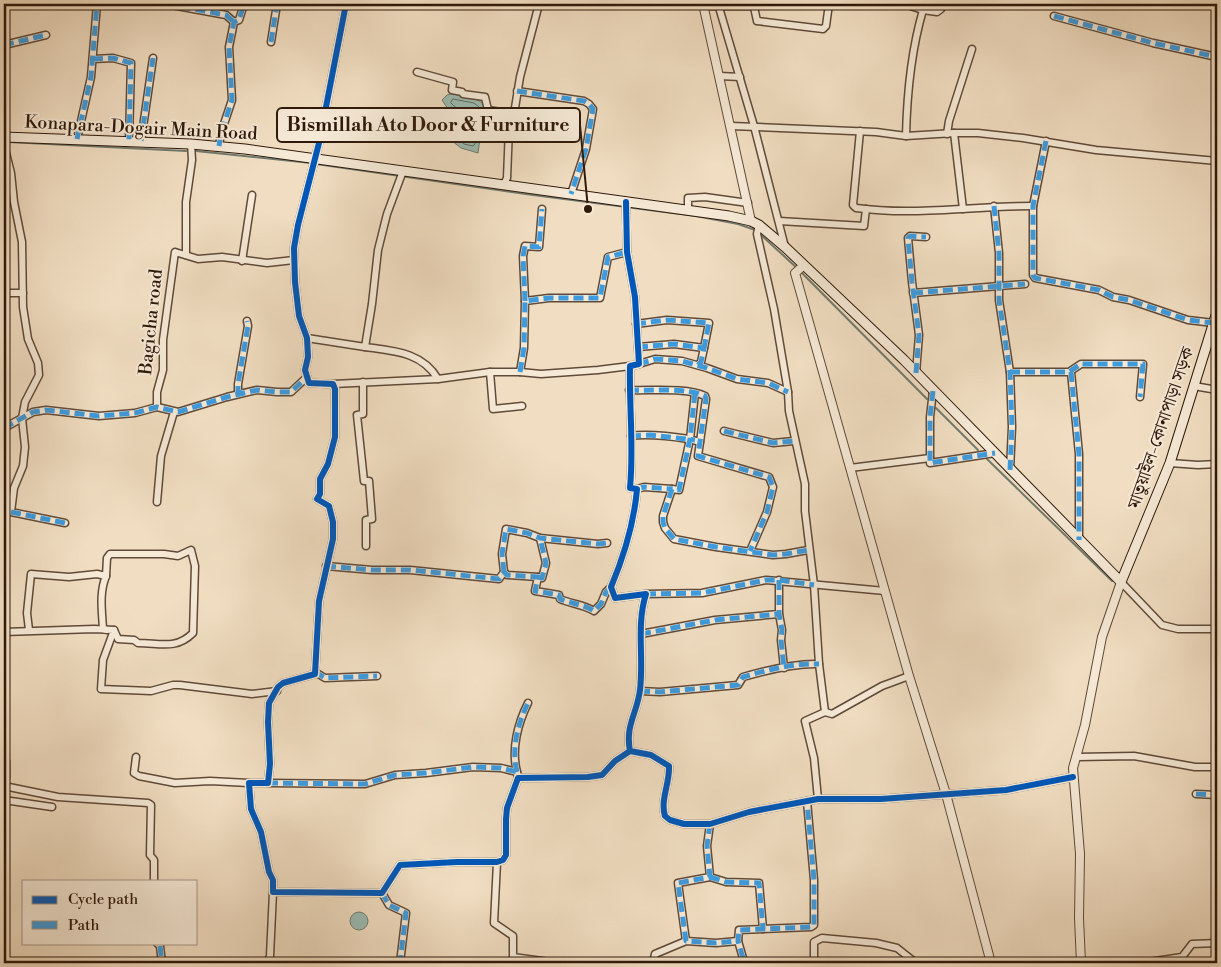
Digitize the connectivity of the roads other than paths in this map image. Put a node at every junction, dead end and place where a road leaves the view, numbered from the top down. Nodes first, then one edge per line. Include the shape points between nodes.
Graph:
1 (97, 4) edge
2 (166, 4) edge
3 (244, 4) edge
4 (277, 4) edge
5 (346, 4) edge
6 (539, 4) edge
7 (829, 4) edge
8 (904, 4) edge
9 (943, 4) edge
10 (704, 5) edge
11 (719, 5) edge
12 (922, 10) junction
13 (1054, 16) dead end
14 (234, 22) junction
15 (46, 35) dead end
16 (271, 42) dead end
17 (4, 45) edge
18 (972, 50) dead end
19 (1217, 57) edge
20 (153, 58) dead end
21 (93, 59) junction
22 (417, 72) dead end
23 (720, 76) junction
24 (740, 76) junction
25 (517, 91) junction
26 (514, 114) junction
27 (731, 126) junction
28 (754, 126) junction
29 (860, 131) junction
30 (951, 133) junction
31 (906, 136) junction
32 (4, 137) edge
33 (77, 139) junction
34 (129, 141) junction
35 (141, 141) junction
36 (1046, 141) junction
37 (190, 144) junction
38 (4, 145) edge
39 (219, 146) junction
40 (315, 158) junction
41 (1217, 161) edge
42 (403, 171) junction
43 (504, 184) junction
44 (571, 194) junction
45 (252, 195) dead end
46 (748, 203) junction
47 (625, 206) junction
48 (994, 206) junction
49 (1034, 206) junction
50 (542, 209) dead end
51 (688, 209) junction
52 (866, 209) junction
53 (963, 209) junction
54 (779, 220) junction
55 (756, 227) junction
56 (926, 237) dead end
57 (785, 247) junction
58 (627, 252) junction
59 (186, 255) junction
60 (242, 260) junction
61 (294, 260) junction
62 (800, 269) junction
63 (1025, 284) dead end
64 (998, 286) junction
65 (4, 293) edge
66 (23, 293) junction
67 (914, 294) junction
68 (525, 301) junction
69 (1216, 316) edge
70 (247, 321) dead end
71 (636, 324) junction
72 (307, 338) junction
73 (365, 347) junction
74 (638, 347) junction
75 (704, 348) junction
76 (639, 364) junction
77 (698, 365) junction
78 (630, 366) junction
79 (490, 372) junction
80 (520, 372) junction
81 (1010, 372) junction
82 (1071, 372) junction
83 (916, 373) junction
84 (306, 377) junction
85 (438, 379) junction
86 (362, 382) junction
87 (333, 384) junction
88 (1194, 386) junction
89 (629, 390) junction
90 (1217, 390) edge
91 (933, 391) junction
92 (788, 392) junction
93 (695, 393) junction
94 (242, 394) junction
95 (1140, 397) dead end
96 (522, 406) dead end
97 (157, 407) junction
98 (174, 412) junction
99 (22, 418) junction
100 (4, 428) edge
101 (724, 431) dead end
102 (631, 436) junction
103 (690, 439) junction
104 (794, 441) junction
105 (700, 442) junction
106 (995, 453) junction
107 (930, 458) junction
108 (1170, 463) junction
109 (1217, 464) edge
110 (850, 468) junction
111 (1010, 470) junction
112 (672, 489) junction
113 (637, 490) junction
114 (157, 502) dead end
115 (64, 524) dead end
116 (540, 538) junction
117 (1079, 540) junction
118 (607, 543) dead end
119 (366, 546) dead end
120 (808, 550) junction
121 (750, 551) junction
122 (326, 566) junction
123 (504, 572) junction
124 (106, 576) junction
125 (538, 577) junction
126 (779, 580) junction
127 (1121, 582) junction
128 (814, 585) junction
129 (611, 588) junction
130 (884, 591) junction
131 (646, 594) junction
132 (779, 614) junction
133 (1217, 629) edge
134 (29, 630) junction
135 (111, 631) junction
136 (4, 632) edge
137 (641, 634) junction
138 (819, 664) junction
139 (784, 668) junction
140 (316, 672) junction
141 (377, 676) dead end
142 (909, 676) junction
143 (278, 691) junction
144 (640, 691) junction
145 (528, 703) dead end
146 (825, 712) junction
147 (630, 751) junction
148 (136, 757) dead end
149 (1076, 757) junction
150 (6, 761) dead end
151 (1217, 767) edge
152 (518, 775) junction
153 (1073, 777) junction
154 (250, 783) junction
155 (268, 783) junction
156 (4, 786) edge
157 (946, 794) junction
158 (1196, 794) dead end
159 (1217, 795) edge
160 (818, 799) junction
161 (4, 800) edge
162 (807, 801) junction
163 (52, 807) dead end
164 (710, 824) junction
165 (497, 862) junction
166 (710, 877) junction
167 (154, 880) edge
168 (273, 892) junction
169 (382, 893) junction
170 (763, 929) junction
171 (686, 941) junction
172 (738, 941) junction
173 (1217, 943) edge
174 (158, 944) edge
175 (743, 958) dead end
176 (162, 963) edge
177 (267, 963) edge
178 (400, 963) edge
179 (557, 963) edge
180 (653, 963) edge
181 (814, 963) edge
182 (916, 963) edge
183 (991, 963) edge
184 (1082, 963) edge
185 (1142, 963) edge

1 - 21 street
2 - 14 street via 226,15
3 - 14 street via 240,20
4 - 16 street
5 - 40 street
6 - 25 street
7 - 11 street via 823,28 759,22 754,7
8 - 12 street
9 - 12 street via 937,12
10 - 11 street
10 - 23 street
11 - 24 street
12 - 31 street via 912,53
13 - 19 street
14 - 39 street via 229,47 232,100
15 - 17 street
18 - 30 street via 952,112
20 - 35 street
21 - 33 street
21 - 34 street via 113,58 131,63
22 - 26 street via 453,82 452,90 485,97 488,110
23 - 24 street
23 - 27 street
24 - 28 street
25 - 26 street
25 - 44 street via 584,101 593,109 586,149
26 - 43 street via 509,128
27 - 28 street
27 - 46 street
28 - 29 street
28 - 54 street
29 - 31 street
29 - 52 street via 853,206
30 - 31 street
30 - 36 street
30 - 53 street
32 - 33 main road, Konapara-Dogair Main Road
33 - 34 main road, Konapara-Dogair Main Road
34 - 35 main road, Konapara-Dogair Main Road
35 - 37 main road, Konapara-Dogair Main Road
36 - 41 street via 1096,150
36 - 49 street
37 - 39 main road, Konapara-Dogair Main Road
37 - 59 street, Bagicha road via 192,160 186,202
38 - 66 street via 22,242
39 - 40 main road, Konapara-Dogair Main Road
40 - 42 main road, Konapara-Dogair Main Road
40 - 61 street via 298,225
42 - 43 main road, Konapara-Dogair Main Road
42 - 73 street via 378,250
43 - 44 main road, Konapara-Dogair Main Road
44 - 47 main road, Konapara-Dogair Main Road
45 - 60 street
46 - 51 street via 688,198
46 - 55 street
47 - 51 main road, Konapara-Dogair Main Road
47 - 58 street
48 - 49 street
48 - 53 street
48 - 64 street via 999,253
49 - 69 street via 1035,278 1099,290 1188,320
50 - 68 street via 538,247 525,246 523,256
51 - 55 main road, Konapara-Dogair Main Road
52 - 53 street via 913,212
52 - 54 street via 864,226
54 - 57 street
55 - 57 main road
55 - 92 street
56 - 67 street via 908,238
57 - 62 main road
58 - 68 street via 608,257 600,298
58 - 71 street
59 - 60 street, Bagicha road via 198,259 222,257
59 - 97 street, Bagicha road via 174,253
60 - 61 street, Bagicha road via 267,263
61 - 72 street via 299,316
62 - 83 main road
62 - 110 street
63 - 64 street
64 - 67 street
64 - 81 street
65 - 66 street
66 - 99 street via 28,339 38,363 39,375 25,402
67 - 83 street via 919,335
68 - 80 street
69 - 88 main road, মাতুয়াইল-কোনাপাড়া সড়ক
70 - 94 street via 238,384 238,392
71 - 74 street
71 - 75 street via 667,320 709,323
72 - 73 street
72 - 84 street
73 - 85 street via 420,359
74 - 75 street via 674,344
74 - 76 street
75 - 77 street
76 - 77 street via 665,358
76 - 78 street
77 - 92 street via 737,379 768,382
78 - 80 street via 549,373
78 - 89 street
79 - 80 street
79 - 85 street
79 - 96 street via 493,409
81 - 82 street
81 - 111 street
82 - 95 street via 1081,364 1143,364
82 - 117 street via 1079,454
83 - 91 main road
84 - 87 street via 309,383
84 - 94 street via 291,392 257,390
85 - 86 street
86 - 87 street
86 - 119 street via 363,414 356,414 364,481 369,482 372,509 372,519 366,520
87 - 122 street via 335,437 320,479 317,499 330,506 332,512 333,539
88 - 90 street
88 - 108 main road, মাতুয়াইল-কোনাপাড়া সড়ক
89 - 93 street
89 - 102 street
91 - 106 main road
91 - 107 street
92 - 104 street
93 - 103 street
93 - 105 street via 706,399
94 - 98 street
97 - 98 street
97 - 99 street via 135,413 99,416 46,410
98 - 114 street via 161,456
99 - 100 street
99 - 115 street via 25,447 11,512
101 - 104 street via 773,443
102 - 103 street via 642,434
102 - 113 street via 630,488
103 - 105 street
103 - 112 street via 679,490
104 - 120 street via 805,484
105 - 121 street via 698,456 769,477 773,487 767,512
106 - 107 street via 930,463
106 - 111 main road
107 - 110 street
108 - 109 street
108 - 127 main road, মাতুয়াইল-কোনাপাড়া সড়ক
110 - 130 street
111 - 117 main road
112 - 113 street via 644,487
112 - 121 street via 663,522 674,539
113 - 129 street via 626,548
116 - 118 street
116 - 123 street via 506,529 502,554
116 - 125 street via 546,563 542,578
117 - 127 main road
120 - 121 street via 780,554
120 - 128 street
122 - 123 street via 499,579
122 - 140 street via 319,601
123 - 125 street via 507,575
124 - 134 street via 31,574 27,613
124 - 135 street via 102,596 103,629
124 - 135 street via 110,554 178,556 191,550 195,566 193,632 187,639 176,644 138,643 118,639
125 - 129 street via 535,591 558,595 560,599 594,611
126 - 128 street
126 - 131 street via 702,593
126 - 132 street
127 - 133 street via 1162,625 1178,629
127 - 149 street via 1102,637
128 - 130 street
128 - 138 street
129 - 131 street via 615,598
130 - 142 street
131 - 137 street via 640,619
132 - 137 street via 715,620
132 - 139 street
134 - 135 street via 94,628
134 - 136 street
135 - 143 street via 103,660 101,689 151,691 180,685 252,694
137 - 144 street
138 - 139 street
138 - 146 street
139 - 144 street via 743,677 738,685
140 - 141 street via 325,678
140 - 143 street via 283,683
142 - 146 street via 882,686 832,714
142 - 157 street
143 - 155 street via 269,703
144 - 147 street via 628,737
145 - 152 street via 517,733
146 - 160 street via 805,721 814,758
147 - 152 street via 602,775
147 - 164 street via 651,755 669,766 664,816 684,824
148 - 154 street via 134,773 139,776 174,783
149 - 151 street via 1134,756 1195,767
149 - 153 street
150 - 156 street
152 - 155 street via 501,768 473,767 395,775 365,784
152 - 165 street via 507,808 506,855
153 - 157 street via 1006,790
153 - 184 street via 1080,854
154 - 155 street
154 - 168 street via 252,809 262,837
156 - 167 street via 58,797 152,805 150,855 154,860
157 - 160 street
157 - 183 street
158 - 159 street
160 - 162 street
161 - 163 street
162 - 164 street via 749,812
162 - 170 street via 814,880 814,925
164 - 166 street via 707,846
165 - 169 street via 400,865
165 - 179 street via 494,923 513,936 513,957
166 - 170 street via 726,882 759,883
166 - 171 street via 678,883
168 - 169 street
168 - 177 street
169 - 178 street via 389,905 406,913
170 - 172 street via 739,930
171 - 172 street
171 - 180 street via 656,954
172 - 175 street
173 - 185 street via 1192,944 1182,957
174 - 176 street
181 - 182 street via 814,942 822,938 897,948

